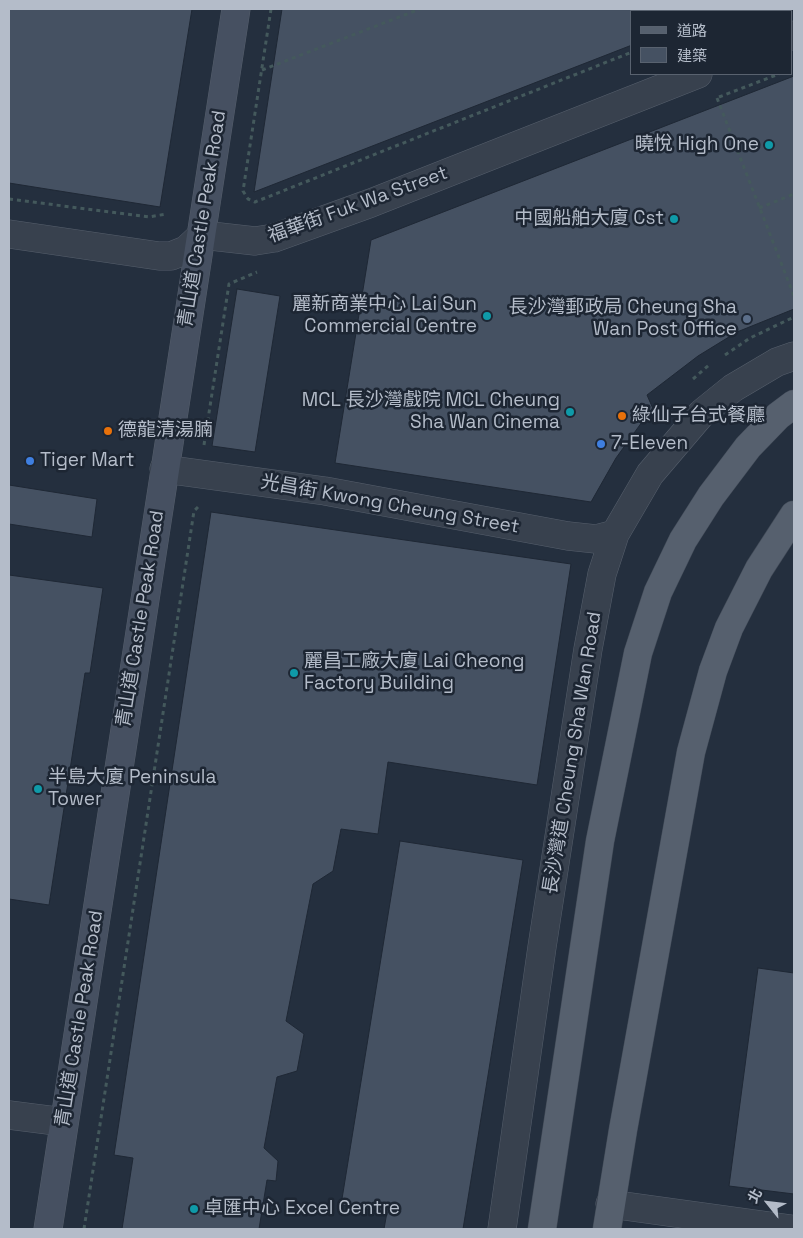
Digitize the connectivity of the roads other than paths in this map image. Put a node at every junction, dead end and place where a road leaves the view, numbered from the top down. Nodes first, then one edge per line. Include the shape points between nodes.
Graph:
1 (236, 9) edge
2 (695, 75) edge
3 (9, 234) edge
4 (202, 235) junction
5 (794, 356) edge
6 (794, 404) edge
7 (164, 469) junction
8 (794, 515) edge
9 (615, 534) junction
10 (9, 1115) edge
11 (64, 1122) junction
12 (608, 1217) edge
13 (48, 1229) edge
14 (502, 1229) edge
15 (542, 1229) edge
16 (791, 1229) edge

1 - 4 main road, 青山道 Castle Peak Road
2 - 4 street, 福華街 Fuk Wa Street via 380,200 274,238 255,241
3 - 4 street via 159,256 171,256 186,250
4 - 7 main road, 青山道 Castle Peak Road
5 - 9 street, 長沙灣道 Cheung Sha Wan Road via 733,388 702,413 650,474
6 - 15 main road via 748,447 683,540 658,592 638,653 600,841
7 - 9 street, 光昌街 Kwong Cheung Street via 325,491 568,536 596,538
7 - 11 main road, 青山道 Castle Peak Road
8 - 12 main road via 759,569 729,628 713,671 691,752
9 - 14 street, 長沙灣道 Cheung Sha Wan Road via 602,574 588,649
10 - 11 street
11 - 13 main road, 青山道 Castle Peak Road
12 - 16 street

